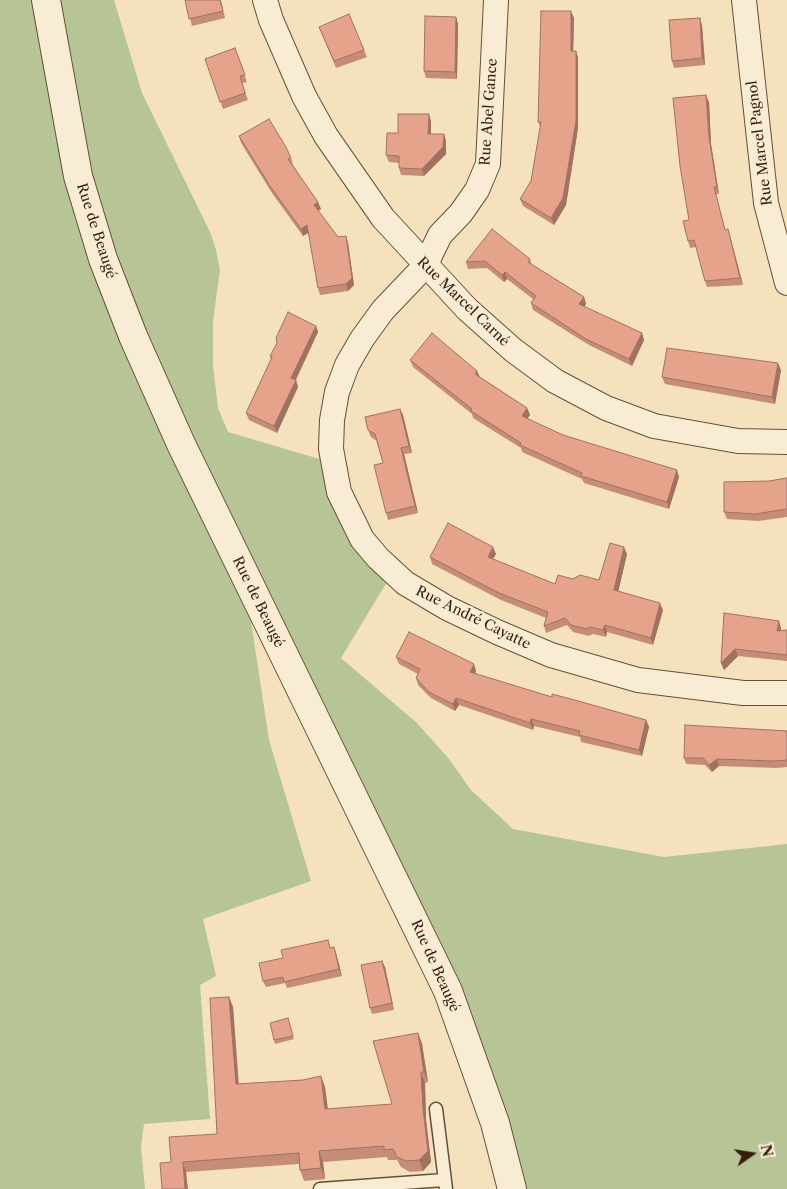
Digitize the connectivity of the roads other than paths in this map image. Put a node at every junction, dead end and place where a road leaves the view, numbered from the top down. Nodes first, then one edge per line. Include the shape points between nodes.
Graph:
1 (46, 0) edge
2 (265, 0) edge
3 (496, 0) edge
4 (744, 0) edge
5 (425, 266) junction
6 (787, 283) edge
7 (787, 442) edge
8 (787, 693) edge
9 (436, 1109) dead end
10 (445, 1185) edge
11 (320, 1189) edge
12 (512, 1189) edge

1 - 12 street, Rue de Beaugé via 78,176 116,293 181,444 448,991 495,1123
2 - 5 street, Rue Marcel Carné via 286,58 326,136 383,218
3 - 5 street, Rue Abel Gance via 488,164 461,213 440,235
4 - 6 street, Rue Marcel Pagnol via 766,203
5 - 7 street, Rue Marcel Carné via 513,350 555,381 606,408 654,426 707,437
5 - 8 street, Rue André Cayatte via 382,310 362,339 337,392 332,420 332,456 339,492 362,538 378,558 405,583 447,608 550,655 638,680 673,686 742,694
9 - 10 lane
10 - 11 lane

